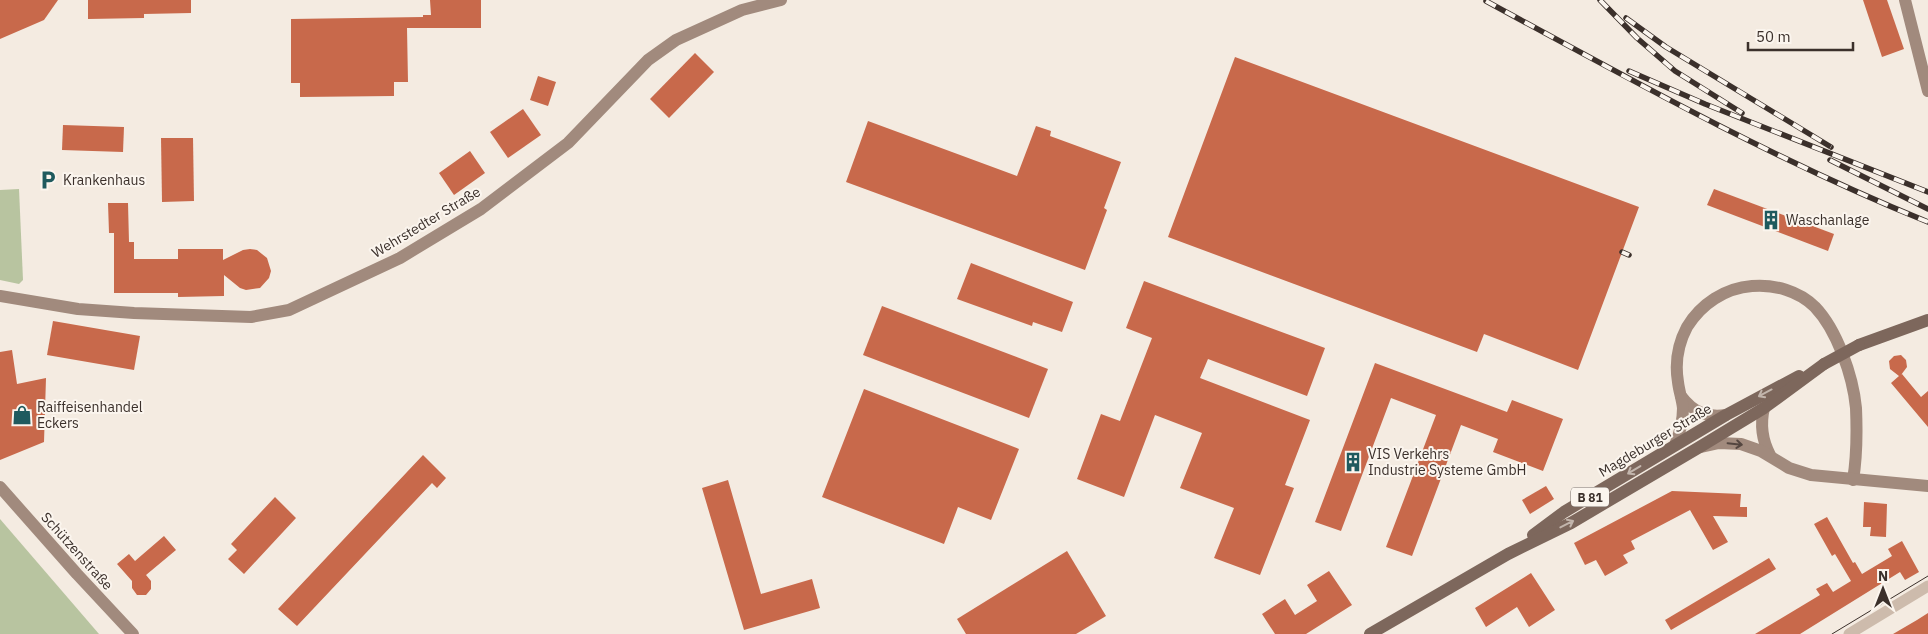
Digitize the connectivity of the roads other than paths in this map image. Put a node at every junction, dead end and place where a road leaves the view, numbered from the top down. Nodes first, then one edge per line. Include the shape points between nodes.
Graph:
1 (781, 0) edge
2 (1905, 0) edge
3 (1928, 91) edge
4 (0, 296) edge
5 (1927, 321) edge
6 (1824, 364) junction
7 (1681, 396) junction
8 (1764, 408) junction
9 (1726, 415) junction
10 (1675, 445) junction
11 (1698, 448) junction
12 (1770, 455) junction
13 (1853, 480) junction
14 (1928, 486) edge
15 (0, 487) edge
16 (1508, 554) junction
17 (1928, 586) edge
18 (133, 634) edge
19 (1370, 634) edge
20 (1849, 634) edge

1 - 4 street, Wehrstedter Straße via 742,10 676,40 648,60 568,143 481,209 400,258 289,310 251,317 134,313 78,309
2 - 3 street
5 - 6 main road, Magdeburger Straße / B 81, bridge via 1860,345
6 - 8 main road, Magdeburger Straße / B 81
6 -> 9 main road, Magdeburger Straße / B 81
7 - 9 street via 1698,412
7 - 10 street via 1683,416
7 - 13 street via 1678,350 1687,328 1701,310 1721,295 1745,287 1771,286 1795,293 1815,307 1822,317 1833,334 1848,371 1856,407
8 - 11 main road, Magdeburger Straße / B 81
8 - 12 street via 1762,430
9 - 10 main road, Magdeburger Straße / B 81
10 -> 16 main road, Magdeburger Straße / B 81 via 1564,512
11 -> 12 street via 1729,443
16 -> 11 main road, Magdeburger Straße / B 81 via 1571,523
12 - 13 street via 1800,472
13 - 14 street
15 - 18 street, Schützenstraße
16 - 19 main road, Magdeburger Straße / B 81
17 - 20 street

